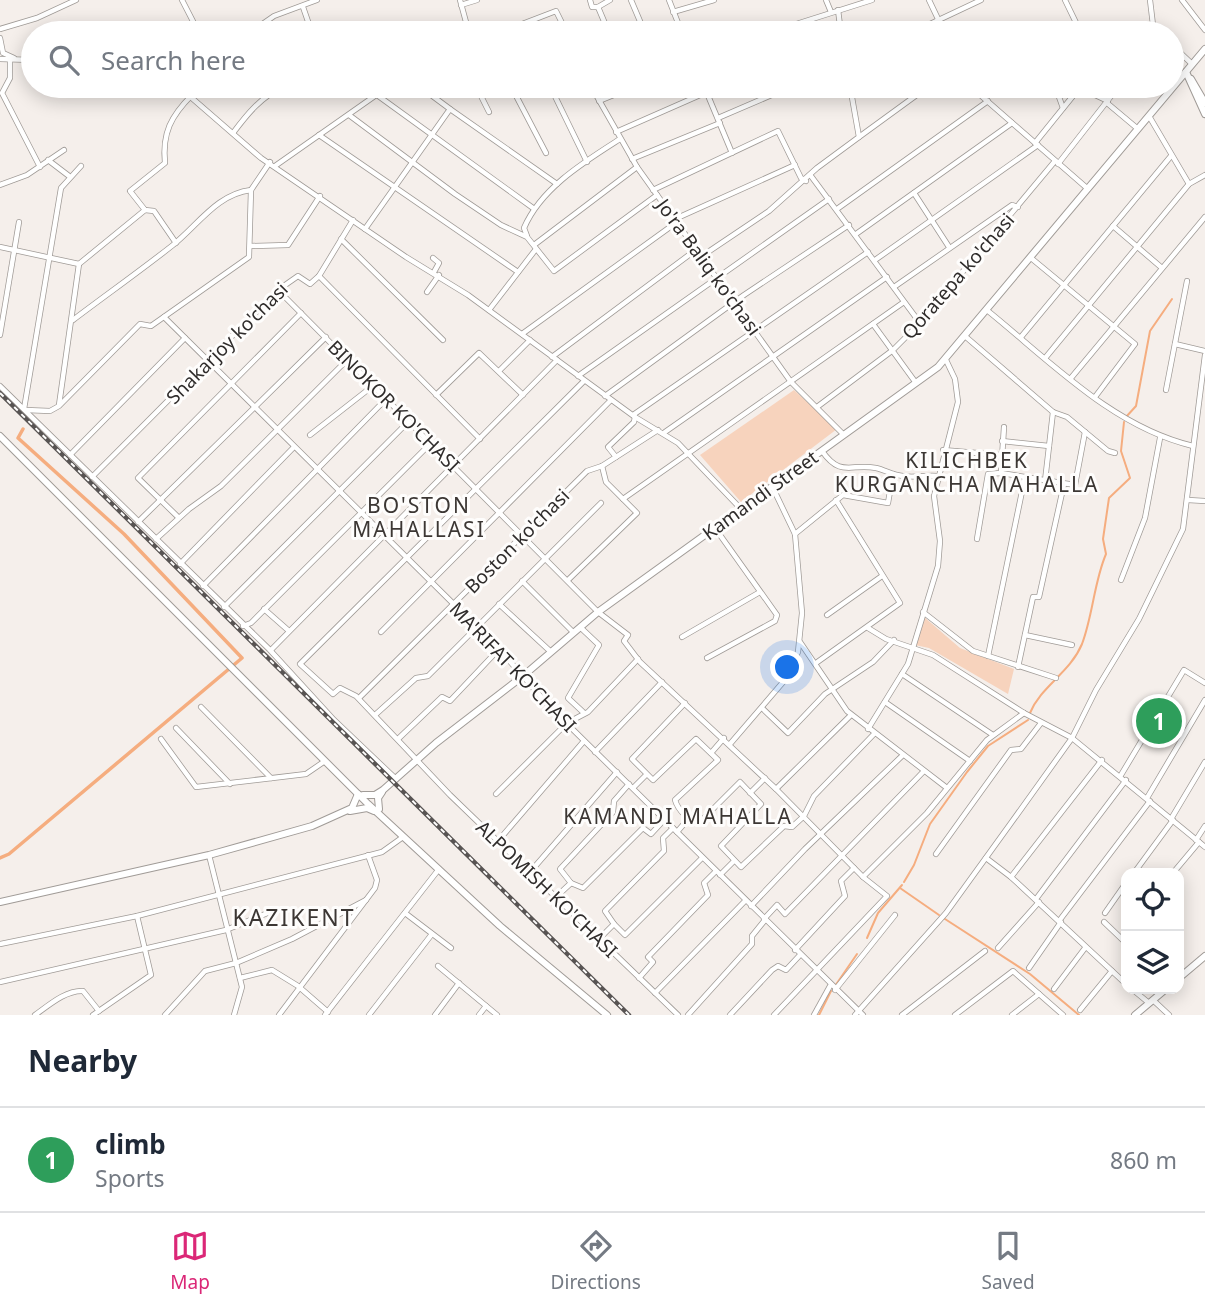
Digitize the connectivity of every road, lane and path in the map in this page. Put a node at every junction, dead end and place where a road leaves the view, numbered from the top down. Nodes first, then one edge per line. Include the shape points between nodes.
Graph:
1 (76, 0) edge
2 (182, 0) edge
3 (317, 0) edge
4 (477, 0) edge
5 (590, 0) edge
6 (610, 0) edge
7 (631, 0) edge
8 (668, 0) edge
9 (714, 0) edge
10 (826, 0) edge
11 (872, 0) edge
12 (929, 0) edge
13 (981, 0) edge
14 (1065, 0) edge
15 (1150, 0) edge
16 (1182, 0) edge
17 (460, 2) edge
18 (303, 7) junction
19 (598, 7) junction
20 (838, 10) junction
21 (673, 12) junction
22 (831, 12) junction
23 (30, 21) edge
24 (193, 21) edge
25 (267, 21) edge
26 (308, 21) edge
27 (466, 21) edge
28 (530, 21) edge
29 (561, 21) edge
30 (604, 21) edge
31 (640, 21) edge
32 (677, 21) edge
33 (804, 21) edge
34 (838, 21) edge
35 (939, 21) edge
36 (941, 21) edge
37 (1075, 21) edge
38 (1153, 21) edge
39 (21, 23) edge
40 (0, 29) edge
41 (1205, 30) edge
42 (0, 38) edge
43 (1205, 49) edge
44 (1184, 56) edge
45 (12, 58) junction
46 (21, 59) edge
47 (0, 60) edge
48 (1192, 64) junction
49 (1186, 72) junction
50 (1184, 74) edge
51 (1193, 87) junction
52 (184, 98) edge
53 (196, 98) edge
54 (264, 98) edge
55 (373, 98) edge
56 (381, 98) edge
57 (435, 98) edge
58 (482, 98) edge
59 (517, 98) edge
60 (556, 98) edge
61 (597, 98) edge
62 (607, 98) edge
63 (693, 98) edge
64 (710, 98) edge
65 (766, 98) edge
66 (852, 98) edge
67 (913, 98) edge
68 (984, 98) edge
69 (1059, 98) edge
70 (1072, 98) edge
71 (1101, 98) edge
72 (1111, 98) edge
73 (1164, 98) edge
74 (988, 101) junction
75 (599, 102) junction
76 (1108, 102) junction
77 (1205, 103) edge
78 (450, 109) junction
79 (1063, 109) junction
80 (489, 112) dead end
81 (1205, 114) edge
82 (349, 115) junction
83 (1149, 116) junction
84 (719, 120) junction
85 (1012, 123) junction
86 (1138, 129) junction
87 (616, 132) junction
88 (233, 133) junction
89 (319, 135) junction
90 (432, 135) junction
91 (859, 137) junction
92 (620, 139) junction
93 (1037, 144) junction
94 (64, 150) dead end
95 (732, 152) junction
96 (546, 153) dead end
97 (1171, 156) junction
98 (632, 159) junction
99 (48, 160) junction
100 (413, 162) junction
101 (587, 162) junction
102 (1057, 162) junction
103 (272, 164) junction
104 (795, 165) junction
105 (81, 166) dead end
106 (40, 167) junction
107 (637, 167) junction
108 (1205, 175) edge
109 (69, 176) junction
110 (811, 176) junction
111 (806, 180) junction
112 (557, 184) junction
113 (1189, 184) junction
114 (0, 186) edge
115 (394, 188) junction
116 (251, 190) junction
117 (653, 190) junction
118 (1088, 190) junction
119 (914, 193) junction
120 (657, 195) junction
121 (320, 196) junction
122 (829, 199) junction
123 (1018, 207) junction
124 (533, 208) junction
125 (836, 209) junction
126 (145, 210) junction
127 (1205, 217) edge
128 (931, 219) junction
129 (353, 220) junction
130 (676, 220) junction
131 (19, 222) dead end
132 (849, 225) junction
133 (1113, 226) junction
134 (365, 229) junction
135 (856, 234) junction
136 (527, 237) junction
137 (341, 239) junction
138 (176, 243) junction
139 (249, 246) junction
140 (0, 247) edge
141 (535, 247) junction
142 (949, 247) junction
143 (1137, 247) junction
144 (15, 250) junction
145 (697, 250) junction
146 (868, 252) junction
147 (702, 256) junction
148 (48, 258) junction
149 (433, 258) dead end
150 (1031, 258) junction
151 (875, 260) junction
152 (79, 264) junction
153 (1162, 268) junction
154 (519, 272) junction
155 (436, 274) junction
156 (320, 276) junction
157 (717, 276) junction
158 (887, 277) junction
159 (1187, 281) dead end
160 (1064, 284) junction
161 (894, 287) junction
162 (278, 290) junction
163 (427, 292) dead end
164 (735, 302) junction
165 (904, 302) junction
166 (1089, 306) junction
167 (489, 310) junction
168 (988, 311) junction
169 (301, 313) junction
170 (164, 317) junction
171 (73, 320) junction
172 (920, 323) junction
173 (873, 324) junction
174 (1114, 327) junction
175 (754, 329) junction
176 (522, 334) junction
177 (0, 335) edge
178 (326, 337) junction
179 (966, 337) junction
180 (1021, 337) junction
181 (185, 338) junction
182 (443, 340) dead end
183 (530, 341) junction
184 (1175, 344) junction
185 (893, 350) junction
186 (1205, 353) edge
187 (773, 356) junction
188 (1046, 357) junction
189 (554, 358) junction
190 (348, 359) junction
191 (946, 360) junction
192 (208, 361) junction
193 (499, 372) junction
194 (578, 376) junction
195 (1071, 378) junction
196 (584, 381) junction
197 (791, 382) junction
198 (916, 383) junction
199 (230, 384) junction
200 (374, 385) junction
201 (0, 386) edge
202 (1166, 390) dead end
203 (436, 395) junction
204 (523, 395) junction
205 (605, 396) junction
206 (1095, 397) junction
207 (387, 398) junction
208 (611, 400) junction
209 (59, 406) junction
210 (253, 406) junction
211 (817, 407) junction
212 (25, 410) junction
213 (1053, 412) junction
214 (634, 416) junction
215 (409, 421) junction
216 (1004, 427) dead end
217 (277, 429) junction
218 (658, 430) junction
219 (665, 432) junction
220 (1086, 432) junction
221 (310, 435) dead end
222 (844, 435) junction
223 (0, 436) edge
224 (1160, 438) junction
225 (480, 439) junction
226 (1002, 441) junction
227 (431, 443) junction
228 (1049, 446) junction
229 (1193, 446) junction
230 (294, 447) junction
231 (943, 450) junction
232 (822, 451) junction
233 (687, 453) junction
234 (1115, 453) dead end
235 (70, 455) junction
236 (1001, 455) junction
237 (616, 457) junction
238 (602, 466) junction
239 (453, 467) junction
240 (316, 469) junction
241 (1001, 472) junction
242 (893, 474) junction
243 (937, 476) junction
244 (92, 477) junction
245 (1025, 477) junction
246 (1045, 481) junction
247 (1064, 484) junction
248 (772, 486) junction
249 (477, 490) junction
250 (339, 491) junction
251 (623, 499) junction
252 (162, 500) junction
253 (836, 500) junction
254 (1188, 500) junction
255 (1205, 501) edge
256 (601, 503) dead end
257 (741, 509) junction
258 (499, 512) junction
259 (361, 513) junction
260 (178, 517) junction
261 (138, 522) junction
262 (715, 528) junction
263 (795, 534) junction
264 (384, 535) junction
265 (522, 535) junction
266 (156, 539) junction
267 (977, 539) dead end
268 (406, 558) junction
269 (545, 558) junction
270 (180, 564) junction
271 (882, 576) junction
272 (568, 580) junction
273 (1121, 580) dead end
274 (522, 581) junction
275 (429, 582) junction
276 (203, 586) junction
277 (760, 592) junction
278 (499, 604) junction
279 (453, 605) junction
280 (224, 607) junction
281 (264, 609) junction
282 (598, 612) junction
283 (923, 612) junction
284 (827, 615) dead end
285 (243, 626) junction
286 (580, 626) junction
287 (476, 627) junction
288 (868, 628) junction
289 (289, 631) junction
290 (381, 632) dead end
291 (573, 632) junction
292 (1025, 635) junction
293 (682, 637) dead end
294 (894, 640) junction
295 (799, 642) junction
296 (1072, 645) dead end
297 (913, 646) junction
298 (499, 649) junction
299 (271, 650) junction
300 (551, 652) junction
301 (988, 656) junction
302 (707, 658) dead end
303 (639, 659) junction
304 (816, 663) junction
305 (1018, 667) junction
306 (902, 674) junction
307 (523, 676) junction
308 (1056, 678) dead end
309 (662, 682) junction
310 (1205, 683) edge
311 (832, 689) junction
312 (359, 699) junction
313 (1205, 700) edge
314 (884, 702) junction
315 (685, 703) junction
316 (201, 706) dead end
317 (763, 709) junction
318 (583, 712) junction
319 (1024, 713) junction
320 (375, 715) junction
321 (851, 715) junction
322 (566, 723) junction
323 (1041, 723) junction
324 (176, 728) dead end
325 (868, 729) junction
326 (874, 734) junction
327 (993, 735) junction
328 (398, 738) junction
329 (724, 738) junction
330 (1072, 738) junction
331 (161, 739) dead end
332 (584, 741) junction
333 (730, 744) junction
334 (595, 752) junction
335 (711, 753) junction
336 (903, 755) junction
337 (324, 759) junction
338 (1102, 760) junction
339 (417, 761) junction
340 (970, 761) junction
341 (1205, 762) edge
342 (924, 771) junction
343 (617, 772) junction
344 (646, 775) junction
345 (1121, 775) junction
346 (271, 778) junction
347 (765, 778) junction
348 (397, 780) junction
349 (1126, 780) junction
350 (230, 784) junction
351 (631, 786) junction
352 (947, 788) junction
353 (776, 789) junction
354 (383, 790) junction
355 (495, 793) dead end
356 (750, 793) junction
357 (361, 794) junction
358 (1148, 799) junction
359 (377, 810) junction
360 (338, 815) junction
361 (804, 816) junction
362 (689, 818) junction
363 (664, 820) junction
364 (1172, 820) junction
365 (1205, 826) edge
366 (675, 830) junction
367 (822, 835) junction
368 (403, 837) junction
369 (498, 841) junction
370 (1198, 841) junction
371 (1205, 847) edge
372 (842, 854) junction
373 (936, 854) dead end
374 (209, 855) junction
375 (368, 855) junction
376 (702, 858) junction
377 (986, 858) junction
378 (734, 861) junction
379 (854, 868) junction
380 (1138, 868) edge
381 (1177, 868) edge
382 (439, 869) junction
383 (531, 871) junction
384 (718, 873) junction
385 (863, 877) junction
386 (1012, 877) junction
387 (571, 883) junction
388 (1121, 890) edge
389 (217, 895) junction
390 (556, 897) junction
391 (366, 900) junction
392 (745, 901) junction
393 (1037, 901) junction
394 (0, 902) edge
395 (751, 906) junction
396 (275, 910) dead end
397 (405, 913) junction
398 (1105, 913) dead end
399 (895, 915) dead end
400 (137, 916) junction
401 (764, 920) junction
402 (1060, 922) junction
403 (1104, 922) dead end
404 (614, 924) junction
405 (504, 927) junction
406 (226, 930) junction
407 (432, 934) junction
408 (1121, 937) edge
409 (599, 939) junction
410 (0, 944) edge
411 (998, 947) dead end
412 (145, 948) junction
413 (450, 948) dead end
414 (1085, 948) junction
415 (794, 950) junction
416 (985, 951) dead end
417 (800, 956) junction
418 (1205, 956) edge
419 (236, 963) junction
420 (439, 966) dead end
421 (1029, 968) dead end
422 (1112, 971) junction
423 (816, 972) junction
424 (1184, 974) edge
425 (240, 978) junction
426 (639, 978) junction
427 (1121, 979) edge
428 (0, 982) edge
429 (460, 984) junction
430 (298, 986) junction
431 (832, 988) junction
432 (1054, 989) dead end
433 (655, 993) junction
434 (1039, 994) junction
435 (1139, 994) edge
436 (1160, 994) edge
437 (1151, 1002) junction
438 (486, 1006) junction
439 (1080, 1010) dead end
440 (99, 1011) junction
441 (327, 1013) edge
442 (858, 1014) edge
443 (35, 1015) edge
444 (93, 1015) edge
445 (164, 1015) edge
446 (234, 1015) edge
447 (279, 1015) edge
448 (369, 1015) edge
449 (435, 1015) edge
450 (479, 1015) edge
451 (497, 1015) edge
452 (607, 1015) edge
453 (678, 1015) edge
454 (688, 1015) edge
455 (730, 1015) edge
456 (774, 1015) edge
457 (814, 1015) edge
458 (902, 1015) edge
459 (955, 1015) edge
460 (1012, 1015) edge
461 (1063, 1015) edge
462 (1135, 1015) edge
463 (1169, 1015) edge

1 - 23 street
2 - 24 street
3 - 18 street
4 - 17 street
5 - 19 street via 592,7
6 - 19 street
7 - 31 street
8 - 21 street
9 - 21 street
10 - 22 street
11 - 20 street
12 - 35 street
13 - 36 street
14 - 37 street
15 - 38 street
16 - 41 street
17 - 27 street
18 - 25 street
18 - 26 street
19 - 30 street
20 - 22 street
20 - 34 street
21 - 32 street
22 - 33 street
28 - 29 street via 556,11
39 - 40 street
42 - 45 street via 3,53
43 - 48 main road, Kamandi Street
44 - 48 street
45 - 46 street
45 - 47 street
45 - 106 street via 10,78 2,93
48 - 49 main road, Kamandi Street
49 - 50 main road, Kamandi Street
49 - 51 main road
51 - 77 main road
51 - 81 main road
52 - 126 street via 163,141 165,163 130,191
53 - 88 street
54 - 88 street
55 - 82 street
56 - 90 street
57 - 78 street
58 - 80 street
59 - 96 street
60 - 101 street
61 - 75 street, Jo'ra Baliq ko'chasi
62 - 75 street
63 - 87 street
64 - 84 street
65 - 84 street
66 - 91 street
67 - 91 street
68 - 74 street
69 - 79 street
70 - 79 street
71 - 76 street
72 - 76 street, Qoratepa ko'chasi
73 - 83 main road, Kamandi Street
74 - 85 street
74 - 125 street
75 - 87 street, Jo'ra Baliq ko'chasi
76 - 86 street
76 - 102 street, Qoratepa ko'chasi
78 - 90 street
78 - 112 street
79 - 93 street
82 - 89 street
82 - 100 street
83 - 86 main road, Kamandi Street
83 - 97 street
84 - 95 street
84 - 98 street
85 - 93 street
85 - 119 street
86 - 118 main road, Kamandi Street
87 - 92 street, Jo'ra Baliq ko'chasi
88 - 103 street
89 - 103 street
89 - 115 street
90 - 100 street
90 - 124 street
91 - 110 street
92 - 98 street, Jo'ra Baliq ko'chasi
92 - 101 street
93 - 102 street
93 - 128 street
94 - 99 street
95 - 104 street via 778,131
95 - 117 street
97 - 113 street
97 - 133 street
98 - 107 street, Jo'ra Baliq ko'chasi
99 - 106 street
99 - 109 street
100 - 115 street
100 - 136 street via 501,225
101 - 112 street
102 - 118 street
102 - 123 street, Qoratepa ko'chasi
103 - 116 street
103 - 121 street
104 - 111 street
104 - 130 street
105 - 109 street
106 - 114 street
107 - 117 street, Jo'ra Baliq ko'chasi
107 - 141 street
108 - 113 street
109 - 148 street via 61,188
110 - 111 street
110 - 122 street
111 - 147 street
112 - 124 street
113 - 143 street
115 - 134 street
115 - 154 street
116 - 138 street via 239,191 204,213
116 - 139 street
117 - 120 street, Jo'ra Baliq ko'chasi
118 - 150 main road, Kamandi Street
119 - 128 street
119 - 135 street
120 - 130 street, Jo'ra Baliq ko'chasi
120 - 141 street via 554,271
121 - 129 street
121 - 139 street via 288,245
122 - 125 street
122 - 157 street
123 - 142 street via 1012,205
123 - 172 street, Qoratepa ko'chasi
124 - 136 street via 524,228
125 - 132 street
126 - 138 street via 153,211
126 - 152 street
127 - 153 street
128 - 142 street
128 - 151 street
129 - 134 street
129 - 137 street
130 - 145 street, Jo'ra Baliq ko'chasi
130 - 176 street
131 - 144 street
132 - 135 street
132 - 164 street
133 - 143 street
133 - 160 street
134 - 155 street
135 - 146 street
136 - 141 street
137 - 156 street
137 - 182 street
138 - 171 street
139 - 170 street via 249,257
140 - 144 street
141 - 154 street
142 - 161 street
143 - 153 street
143 - 166 street
144 - 148 street
144 - 177 street
145 - 147 street, Jo'ra Baliq ko'chasi
145 - 189 street
146 - 151 street
146 - 175 street
147 - 157 street, Jo'ra Baliq ko'chasi
148 - 152 street
148 - 212 street
149 - 155 street via 439,263
150 - 160 street
150 - 168 main road, Kamandi Street
151 - 158 street
152 - 171 street
153 - 174 street
154 - 167 street
155 - 163 street
155 - 167 street
156 - 162 street, Shakarjoy ko'chasi via 310,284 298,276
156 - 203 street
157 - 164 street, Jo'ra Baliq ko'chasi
157 - 194 street
158 - 161 street
158 - 187 street
159 - 184 street
160 - 166 street
160 - 180 street
161 - 165 street
162 - 169 street, BINOKOR KO'CHASI
162 - 192 street, Shakarjoy ko'chasi
164 - 175 street, Jo'ra Baliq ko'chasi
164 - 205 street
165 - 172 street
165 - 173 street
166 - 174 street
166 - 188 street
167 - 176 street
168 - 179 main road, Kamandi Street
168 - 180 street
169 - 178 street, BINOKOR KO'CHASI
169 - 199 street
170 - 181 street, MA'RIFAT KO'CHASI
170 - 209 street via 151,326 141,324
171 - 209 street
172 - 185 street, Qoratepa ko'chasi
173 - 185 street
173 - 197 street
174 - 195 street
174 - 206 street via 1135,344
175 - 187 street, Jo'ra Baliq ko'chasi
175 - 214 street
176 - 183 street
178 - 190 street, BINOKOR KO'CHASI
178 - 210 street
179 - 191 main road, Kamandi Street
179 - 213 street
180 - 188 street
181 - 192 street, MA'RIFAT KO'CHASI
181 - 235 street
183 - 189 street
183 - 193 street
184 - 186 street
184 - 202 street
185 - 198 street
185 - 211 street, Qoratepa ko'chasi
186 - 229 street
187 - 197 street, Jo'ra Baliq ko'chasi
187 - 219 street
188 - 195 street
189 - 194 street
189 - 204 street
190 - 200 street, BINOKOR KO'CHASI
190 - 217 street
191 - 198 main road, Kamandi Street
191 - 231 street via 958,401
192 - 199 street, MA'RIFAT KO'CHASI
192 - 244 street, Shakarjoy ko'chasi
193 - 203 street via 479,353
193 - 204 street
194 - 196 street
195 - 206 street
196 - 205 street
196 - 249 street
197 - 211 street, Jo'ra Baliq ko'chasi
197 - 233 street
198 - 222 main road, Kamandi Street
199 - 210 street, MA'RIFAT KO'CHASI
199 - 252 street via 138,478
200 - 207 street, BINOKOR KO'CHASI
200 - 221 street
201 - 212 street
203 - 225 street
204 - 225 street
205 - 208 street
206 - 224 street via 1121,418
207 - 215 street, BINOKOR KO'CHASI
207 - 240 street
208 - 214 street
208 - 258 street
209 - 212 street via 50,411
210 - 217 street, MA'RIFAT KO'CHASI
210 - 252 street
211 - 222 street, Jo'ra Baliq ko'chasi
212 - 235 street
213 - 220 street
213 - 228 street
214 - 218 street
214 - 237 street via 634,422 608,447
215 - 227 street, BINOKOR KO'CHASI
215 - 250 street
216 - 226 street
217 - 230 street, MA'RIFAT KO'CHASI
217 - 260 street via 221,486
218 - 219 street
218 - 237 street, Boston ko'chasi
219 - 233 street
220 - 234 street
220 - 247 street via 1075,485
222 - 232 main road, Kamandi Street
223 - 337 main road
224 - 229 street
224 - 273 street via 1145,518
225 - 239 street
226 - 228 street
226 - 236 street
227 - 239 street, BINOKOR KO'CHASI
227 - 259 street
228 - 246 street
229 - 254 street
230 - 240 street, MA'RIFAT KO'CHASI
230 - 270 street
231 - 236 street
231 - 243 street
232 - 242 street via 840,467 875,467
232 - 248 main road, Kamandi Street
233 - 251 street
233 - 257 street
235 - 244 street
236 - 241 street
237 - 238 street, Boston ko'chasi
238 - 251 street via 606,482
238 - 265 street, Boston ko'chasi via 587,471
239 - 249 street, BINOKOR KO'CHASI
239 - 264 street
240 - 250 street, MA'RIFAT KO'CHASI
240 - 276 street
241 - 245 street
241 - 267 street via 988,474
242 - 243 street
242 - 253 street via 888,503 843,495
243 - 283 street via 934,496 940,550
244 - 261 street
245 - 246 street
245 - 301 street
246 - 247 street
247 - 292 street via 1039,597 1033,597
248 - 257 main road, Kamandi Street
248 - 263 street
249 - 258 street, BINOKOR KO'CHASI
249 - 268 street
250 - 259 street, MA'RIFAT KO'CHASI
250 - 280 street
251 - 272 street via 637,513
252 - 260 street
252 - 261 street
253 - 263 street
253 - 271 street
254 - 255 street
254 - 330 street via 1183,529 1171,555
256 - 269 street
257 - 262 main road, Kamandi Street
258 - 265 street, BINOKOR KO'CHASI
258 - 275 street
259 - 264 street, MA'RIFAT KO'CHASI
259 - 281 street
260 - 266 street
261 - 266 street
262 - 277 street
262 - 282 main road, Kamandi Street
263 - 295 street via 802,613
264 - 268 street, MA'RIFAT KO'CHASI
264 - 289 street
265 - 269 street, BINOKOR KO'CHASI
265 - 279 street, Boston ko'chasi
266 - 270 street
268 - 275 street, MA'RIFAT KO'CHASI
268 - 312 street via 300,664 333,694 340,688
269 - 272 street, BINOKOR KO'CHASI
269 - 274 street
270 - 276 street
271 - 284 street
271 - 288 street via 900,603
272 - 282 street, BINOKOR KO'CHASI
274 - 278 street
274 - 291 street
275 - 279 street, MA'RIFAT KO'CHASI
275 - 290 street
276 - 280 street
277 - 293 street
277 - 302 street via 778,615 775,621
278 - 287 street
278 - 300 street
279 - 287 street, MA'RIFAT KO'CHASI
279 - 312 street, Boston ko'chasi
280 - 285 street
281 - 285 street
281 - 289 street
282 - 286 main road, Kamandi Street
282 - 303 street, BINOKOR KO'CHASI via 628,635 624,641
283 - 297 street
283 - 301 street via 973,651
285 - 299 street
286 - 291 main road, Kamandi Street
286 - 318 street via 599,645 568,698
287 - 298 street, MA'RIFAT KO'CHASI
287 - 320 street via 428,676 416,678
288 - 294 street
288 - 304 street
289 - 299 street
291 - 300 main road, Kamandi Street
292 - 296 street
292 - 305 street
294 - 297 street
294 - 311 street via 873,663
295 - 304 street
295 - 317 street via 794,663
297 - 306 street
297 - 319 street
298 - 307 street, MA'RIFAT KO'CHASI
298 - 328 street via 450,701 442,697
299 - 348 street
300 - 307 main road, Kamandi Street
301 - 305 street
303 - 309 street
303 - 318 street
304 - 311 street
305 - 308 street
306 - 314 street
306 - 327 street
307 - 322 street, MA'RIFAT KO'CHASI
307 - 339 main road, Kamandi Street
309 - 315 street
309 - 334 street
310 - 345 street via 1184,670
311 - 317 street via 788,733
311 - 321 street
312 - 320 street, ALPOMISH KO'CHASI
313 - 358 street
314 - 325 street
314 - 340 street
315 - 329 street
315 - 344 street via 634,756 632,760
316 - 346 street
317 - 333 street
318 - 322 street
319 - 323 street
319 - 327 street
320 - 328 street, ALPOMISH KO'CHASI
321 - 325 street
321 - 353 street
322 - 332 street, MA'RIFAT KO'CHASI
322 - 355 street
323 - 330 street
323 - 373 street via 1023,747 1011,750
324 - 350 street
325 - 326 street
326 - 336 street
326 - 361 street via 814,796
327 - 340 street
328 - 339 street, ALPOMISH KO'CHASI
329 - 333 street
329 - 335 street
330 - 338 street
330 - 377 street
331 - 350 street via 192,786
332 - 334 street, MA'RIFAT KO'CHASI
332 - 369 street
333 - 347 street
334 - 343 street, MA'RIFAT KO'CHASI
335 - 344 street via 696,739 653,780
335 - 362 street via 718,760 675,800
336 - 342 street
336 - 367 street
337 - 346 street via 306,774
337 - 357 main road
338 - 345 street
338 - 386 street
339 - 348 main road, Kamandi Street
339 - 369 street, ALPOMISH KO'CHASI
340 - 352 street
341 - 364 street
342 - 352 street
342 - 372 street
343 - 351 street, MA'RIFAT KO'CHASI
343 - 383 street
344 - 351 street
345 - 349 street
346 - 350 street
347 - 353 street
347 - 356 street
348 - 354 main road, Kamandi Street
349 - 358 street
349 - 393 street
351 - 363 street, MA'RIFAT KO'CHASI
351 - 387 street via 560,869
352 - 385 street
353 - 361 street
354 - 357 main road, Kamandi Street
354 - 359 main road
356 - 362 street via 740,782 699,823
356 - 378 street via 761,803 721,846
357 - 359 main road
357 - 360 main road via 356,804
358 - 364 street
358 - 402 street
359 - 360 main road via 357,809
359 - 368 main road
359 - 405 main road
360 - 374 main road
361 - 367 street
361 - 378 street via 792,827 785,826 745,867
362 - 366 street
363 - 366 street, MA'RIFAT KO'CHASI
363 - 387 street via 651,834 643,828 583,888
364 - 370 street
364 - 380 street
365 - 370 street
366 - 376 street, MA'RIFAT KO'CHASI
366 - 404 street via 663,838 664,851 605,911
367 - 372 street
367 - 395 street
368 - 375 street via 382,852
368 - 382 main road
369 - 383 street, ALPOMISH KO'CHASI
370 - 371 street
370 - 381 street
372 - 379 street
372 - 401 street via 785,914 777,905
374 - 389 street
374 - 394 main road
375 - 389 street
375 - 391 street via 377,880
376 - 384 street, MA'RIFAT KO'CHASI
376 - 404 street via 625,935
377 - 386 street
377 - 442 street via 946,913
378 - 384 street
379 - 385 street
379 - 415 street via 841,881 845,896
382 - 397 street
382 - 405 main road
383 - 390 street, ALPOMISH KO'CHASI
384 - 392 street, MA'RIFAT KO'CHASI
384 - 426 street via 704,883 708,895 648,957 653,962
385 - 423 street via 887,896
386 - 393 street
387 - 390 street
388 - 398 street
389 - 400 street
389 - 406 street
390 - 409 street, ALPOMISH KO'CHASI
391 - 419 street
391 - 430 street
392 - 395 street, MA'RIFAT KO'CHASI
392 - 433 street
393 - 402 street
393 - 411 street
395 - 401 street, MA'RIFAT KO'CHASI
396 - 406 street
397 - 407 street
397 - 441 street
399 - 431 street
400 - 410 street
400 - 412 street
401 - 415 street, MA'RIFAT KO'CHASI
401 - 454 street via 752,936 752,944
402 - 414 street
402 - 421 street
403 - 408 street
404 - 409 street
405 - 452 main road
406 - 412 street
406 - 419 street
407 - 413 street
407 - 448 street
409 - 426 street, ALPOMISH KO'CHASI
412 - 428 street
412 - 440 street via 151,975
414 - 422 street
414 - 432 street
415 - 417 street, MA'RIFAT KO'CHASI
416 - 458 street
417 - 423 street, MA'RIFAT KO'CHASI
417 - 455 street via 786,970 778,966 772,970
418 - 424 main road
419 - 425 street
419 - 445 street via 205,971
420 - 429 street
422 - 427 street
422 - 439 street
423 - 431 street, MA'RIFAT KO'CHASI
423 - 456 street
425 - 430 street via 272,970
425 - 446 street via 242,988
426 - 433 street, ALPOMISH KO'CHASI
429 - 438 street
429 - 449 street
430 - 441 street
430 - 447 street
431 - 442 street, MA'RIFAT KO'CHASI
431 - 457 street
433 - 453 street, ALPOMISH KO'CHASI
434 - 459 street via 1013,971
434 - 460 street
434 - 461 street
435 - 437 street
436 - 437 main road
437 - 462 main road
437 - 463 street
438 - 450 street
438 - 451 street
440 - 443 street via 79,990
440 - 444 street

